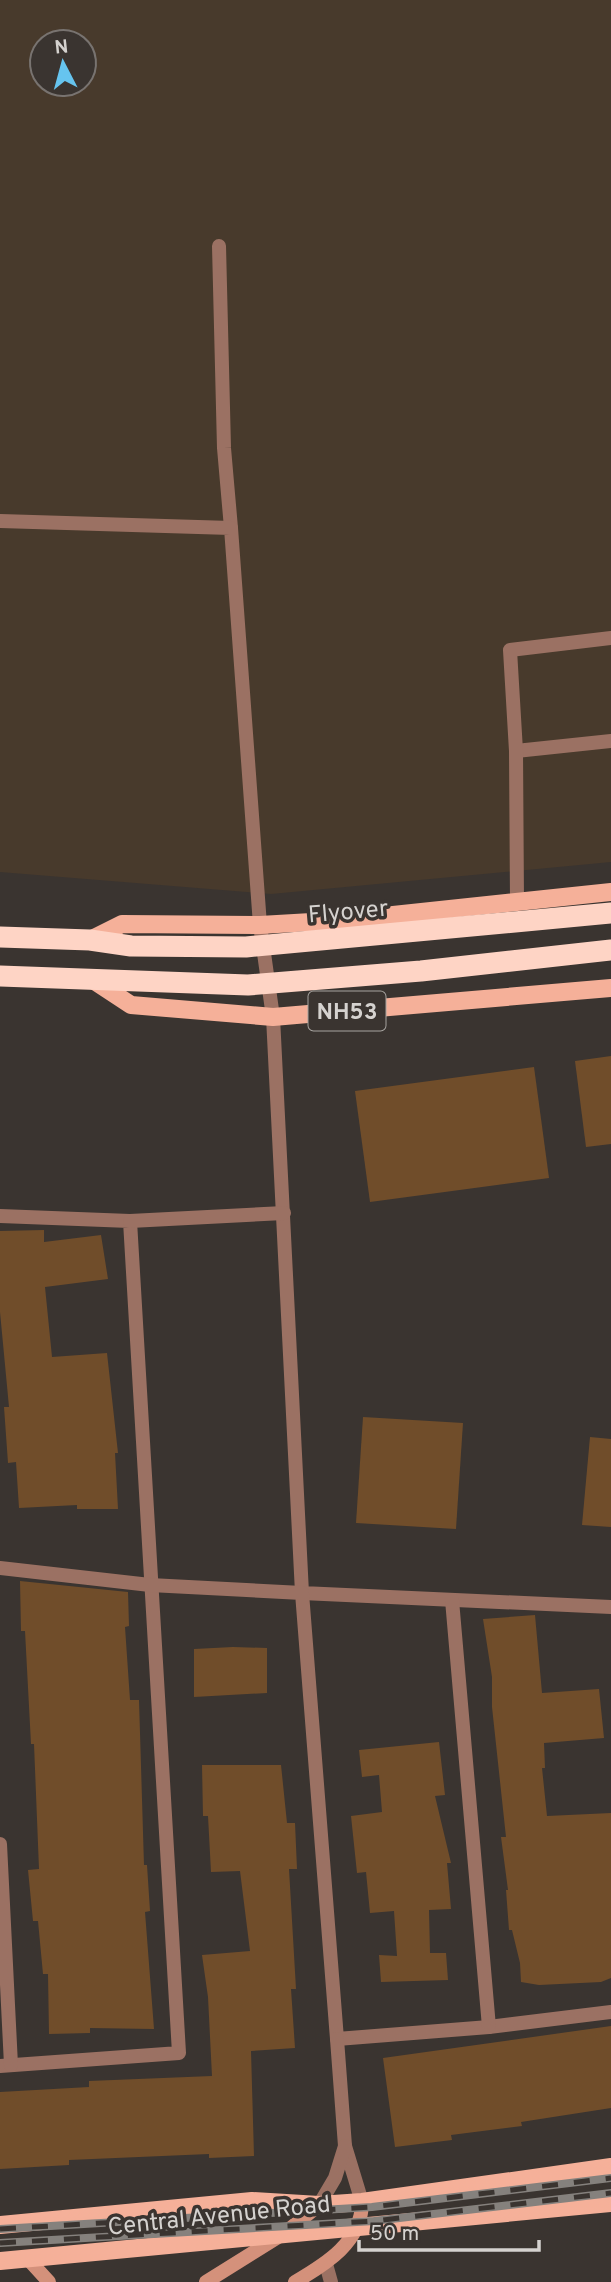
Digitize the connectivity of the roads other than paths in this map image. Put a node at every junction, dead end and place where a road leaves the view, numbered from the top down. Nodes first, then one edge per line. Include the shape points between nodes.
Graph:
1 (219, 246) dead end
2 (0, 521) edge
3 (231, 528) junction
4 (611, 638) edge
5 (611, 741) edge
6 (516, 751) junction
7 (611, 892) edge
8 (517, 901) junction
9 (611, 913) edge
10 (260, 925) junction
11 (0, 937) edge
12 (90, 940) junction
13 (611, 950) edge
14 (0, 976) edge
15 (90, 978) junction
16 (611, 988) edge
17 (273, 1017) junction
18 (284, 1213) junction
19 (0, 1216) edge
20 (130, 1221) junction
21 (0, 1568) edge
22 (150, 1585) junction
23 (302, 1593) junction
24 (452, 1600) junction
25 (611, 1607) edge
26 (0, 1844) edge
27 (611, 2012) edge
28 (489, 2027) junction
29 (337, 2039) junction
30 (5, 2065) edge
31 (345, 2146) junction
32 (611, 2167) edge
33 (362, 2202) junction
34 (611, 2203) edge
35 (318, 2205) junction
36 (0, 2225) edge
37 (359, 2225) junction
38 (286, 2232) junction
39 (28, 2259) junction
40 (0, 2261) edge
41 (326, 2264) junction
42 (49, 2282) edge
43 (206, 2282) edge
44 (295, 2282) edge
45 (331, 2282) edge

1 - 3 street via 224,448
2 - 3 street
3 - 10 street
4 - 6 street via 510,650
5 - 6 street
6 - 8 street
7 - 8 main road
8 - 10 main road
9 - 12 highway, Flyover via 246,947 131,946
10 - 12 main road via 122,924
10 - 17 street
11 - 12 highway, Flyover
13 - 15 highway via 248,985
14 - 15 highway
15 - 17 main road, NH53 via 131,1005
16 - 17 main road, NH53
17 - 18 street
18 - 20 street
18 - 23 street
19 - 20 street
20 - 22 street
21 - 22 street
22 - 23 street
22 - 30 street via 179,2053
23 - 24 street
23 - 29 street
24 - 25 street
24 - 28 street
26 - 30 street
27 - 28 street
28 - 29 street
29 - 31 street
31 - 33 street
31 - 35 street via 335,2178
32 - 33 main road
33 - 35 main road
33 - 37 main road
34 - 37 main road, Central Avenue Road
35 - 36 main road via 253,2201
35 - 38 main road
37 - 38 main road, Central Avenue Road
37 - 41 main road
38 - 39 main road, Central Avenue Road
38 - 43 main road
39 - 40 main road, Central Avenue Road
39 - 42 main road
41 - 44 main road
41 - 45 street

